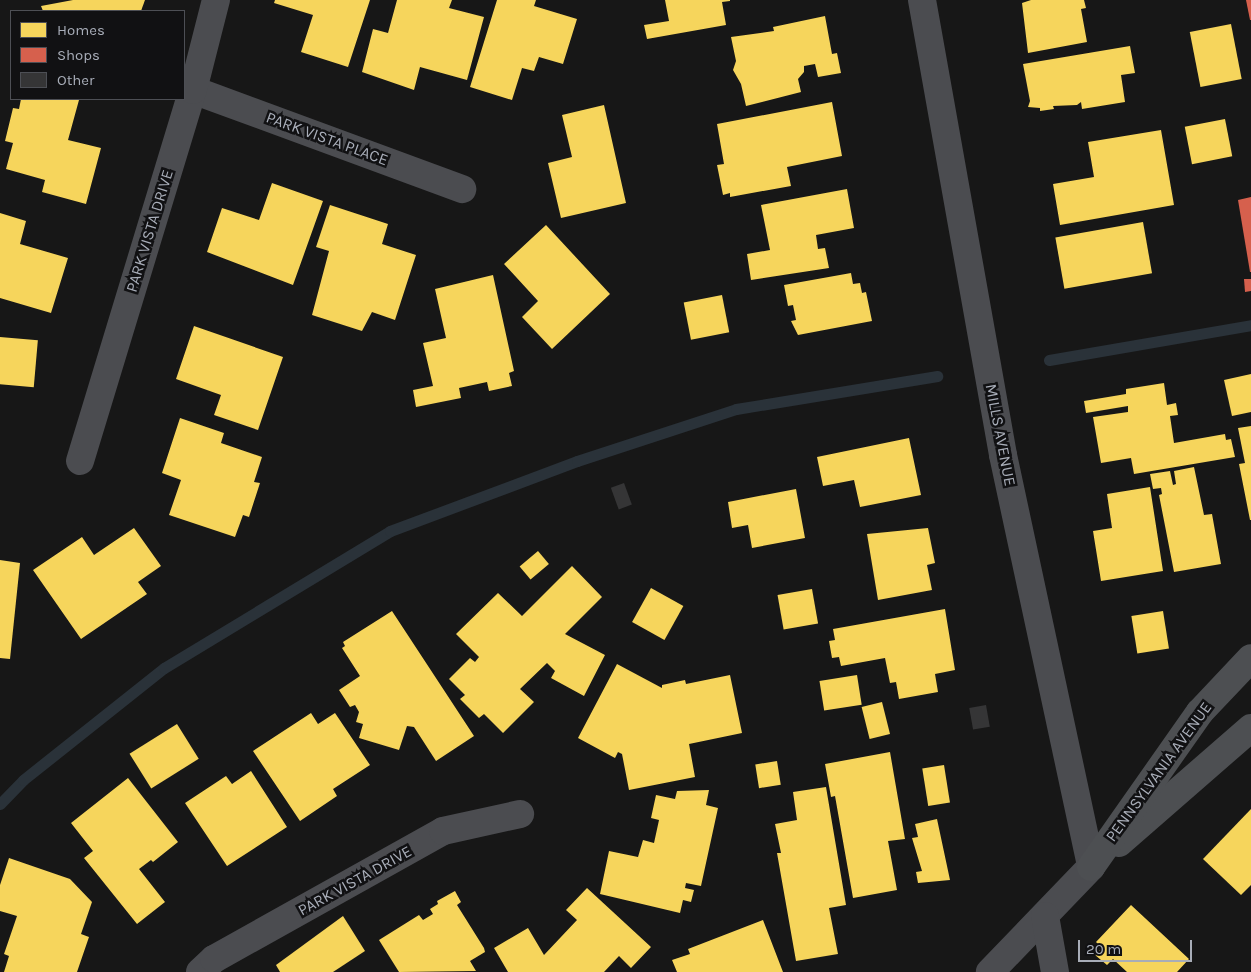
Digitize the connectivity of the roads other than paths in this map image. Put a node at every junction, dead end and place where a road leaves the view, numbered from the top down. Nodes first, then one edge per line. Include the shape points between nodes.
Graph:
1 (216, 0) edge
2 (922, 0) edge
3 (193, 90) junction
4 (462, 189) dead end
5 (80, 460) dead end
6 (1251, 658) edge
7 (1251, 728) edge
8 (520, 814) dead end
9 (1092, 867) junction
10 (1045, 916) junction
11 (200, 972) edge
12 (990, 972) edge
13 (1055, 972) edge

1 - 3 street, PARK VISTA DRIVE
2 - 9 street, MILLS AVENUE via 1003,456
3 - 4 street, PARK VISTA PLACE
3 - 5 street, PARK VISTA DRIVE
6 - 9 main road, PENNSYLVANIA AVENUE via 1200,712
7 - 9 main road, PENNSYLVANIA AVENUE via 1236,745
8 - 11 street, PARK VISTA DRIVE via 443,831 214,960
9 - 10 street, PENNSYLVANIA AVENUE
10 - 12 street, PENNSYLVANIA AVENUE
10 - 13 street

